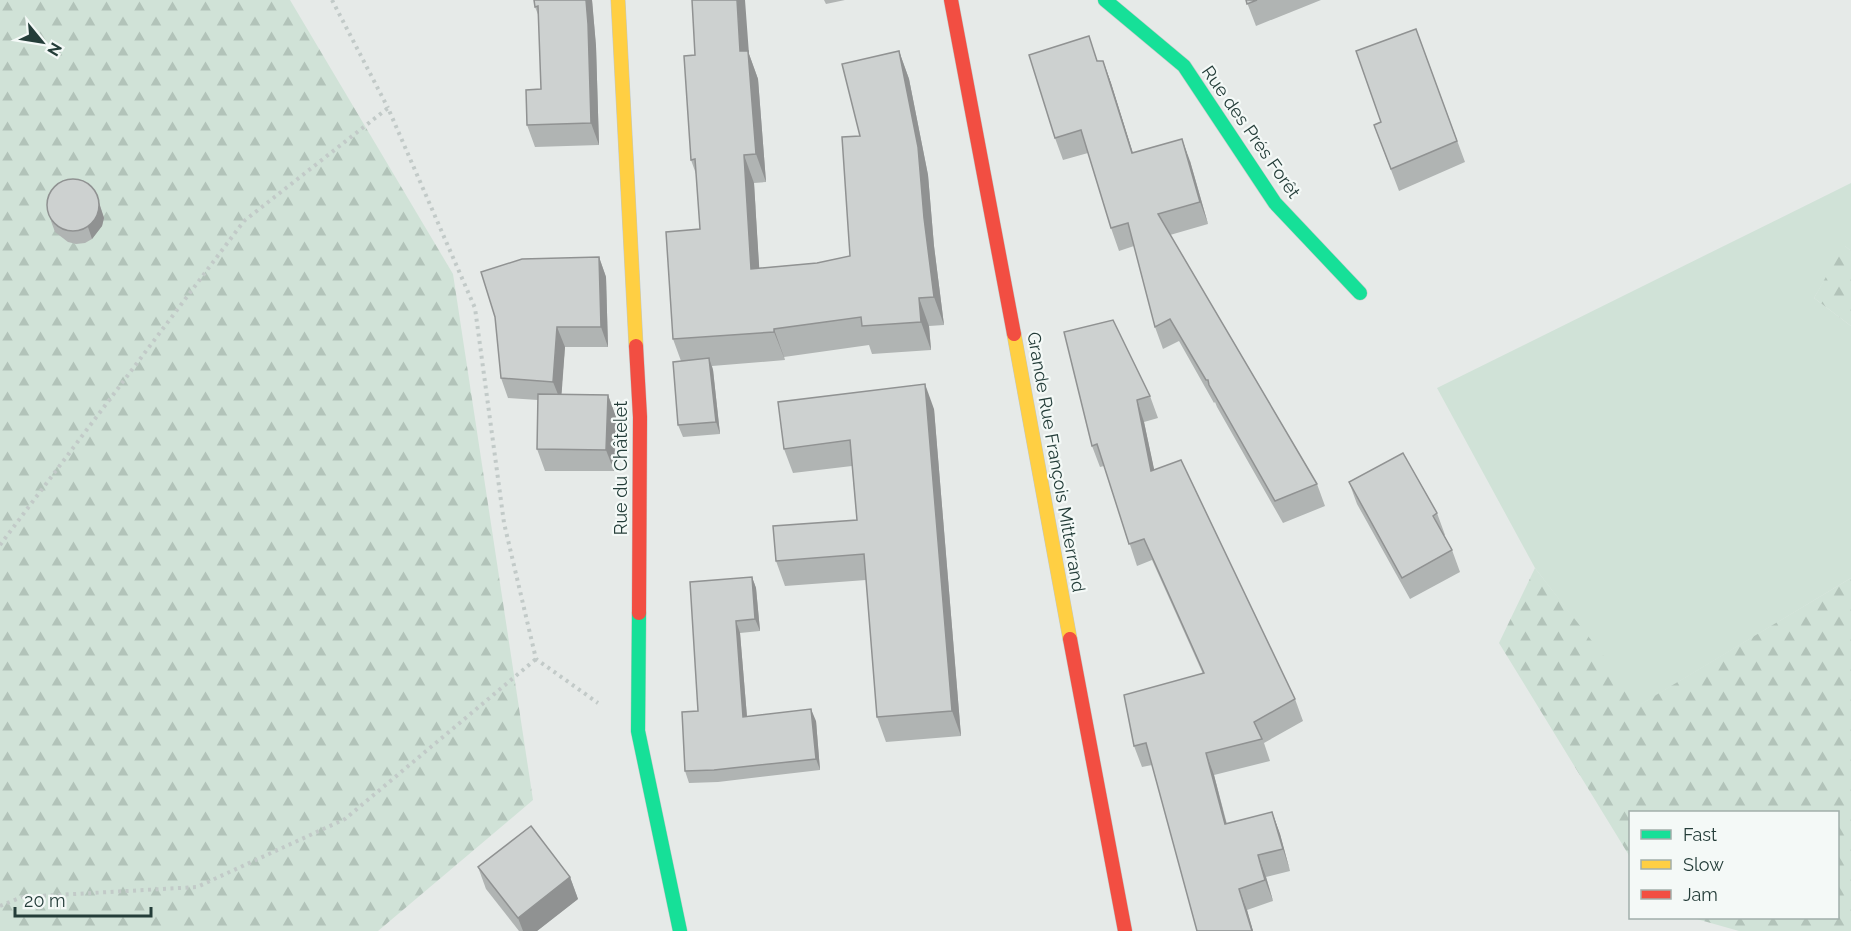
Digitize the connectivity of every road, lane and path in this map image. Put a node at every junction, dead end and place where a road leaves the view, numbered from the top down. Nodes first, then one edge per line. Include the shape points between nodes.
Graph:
1 (332, 0) edge
2 (618, 0) edge
3 (951, 0) edge
4 (1106, 0) edge
5 (388, 108) junction
6 (1360, 293) dead end
7 (0, 545) edge
8 (536, 659) junction
9 (638, 730) junction
10 (0, 906) edge
11 (680, 931) edge
12 (1125, 931) edge

1 - 5 path
2 - 9 street, Rue du Châtelet via 640,417
3 - 12 street, Grande Rue François Mitterrand
4 - 6 street, Rue des Prés Forêt via 1184,66 1275,203
5 - 7 path via 244,221
5 - 8 path via 475,308 504,523
8 - 9 path
8 - 10 path via 345,819 196,887 22,897
9 - 11 street, Rue du Châtelet

